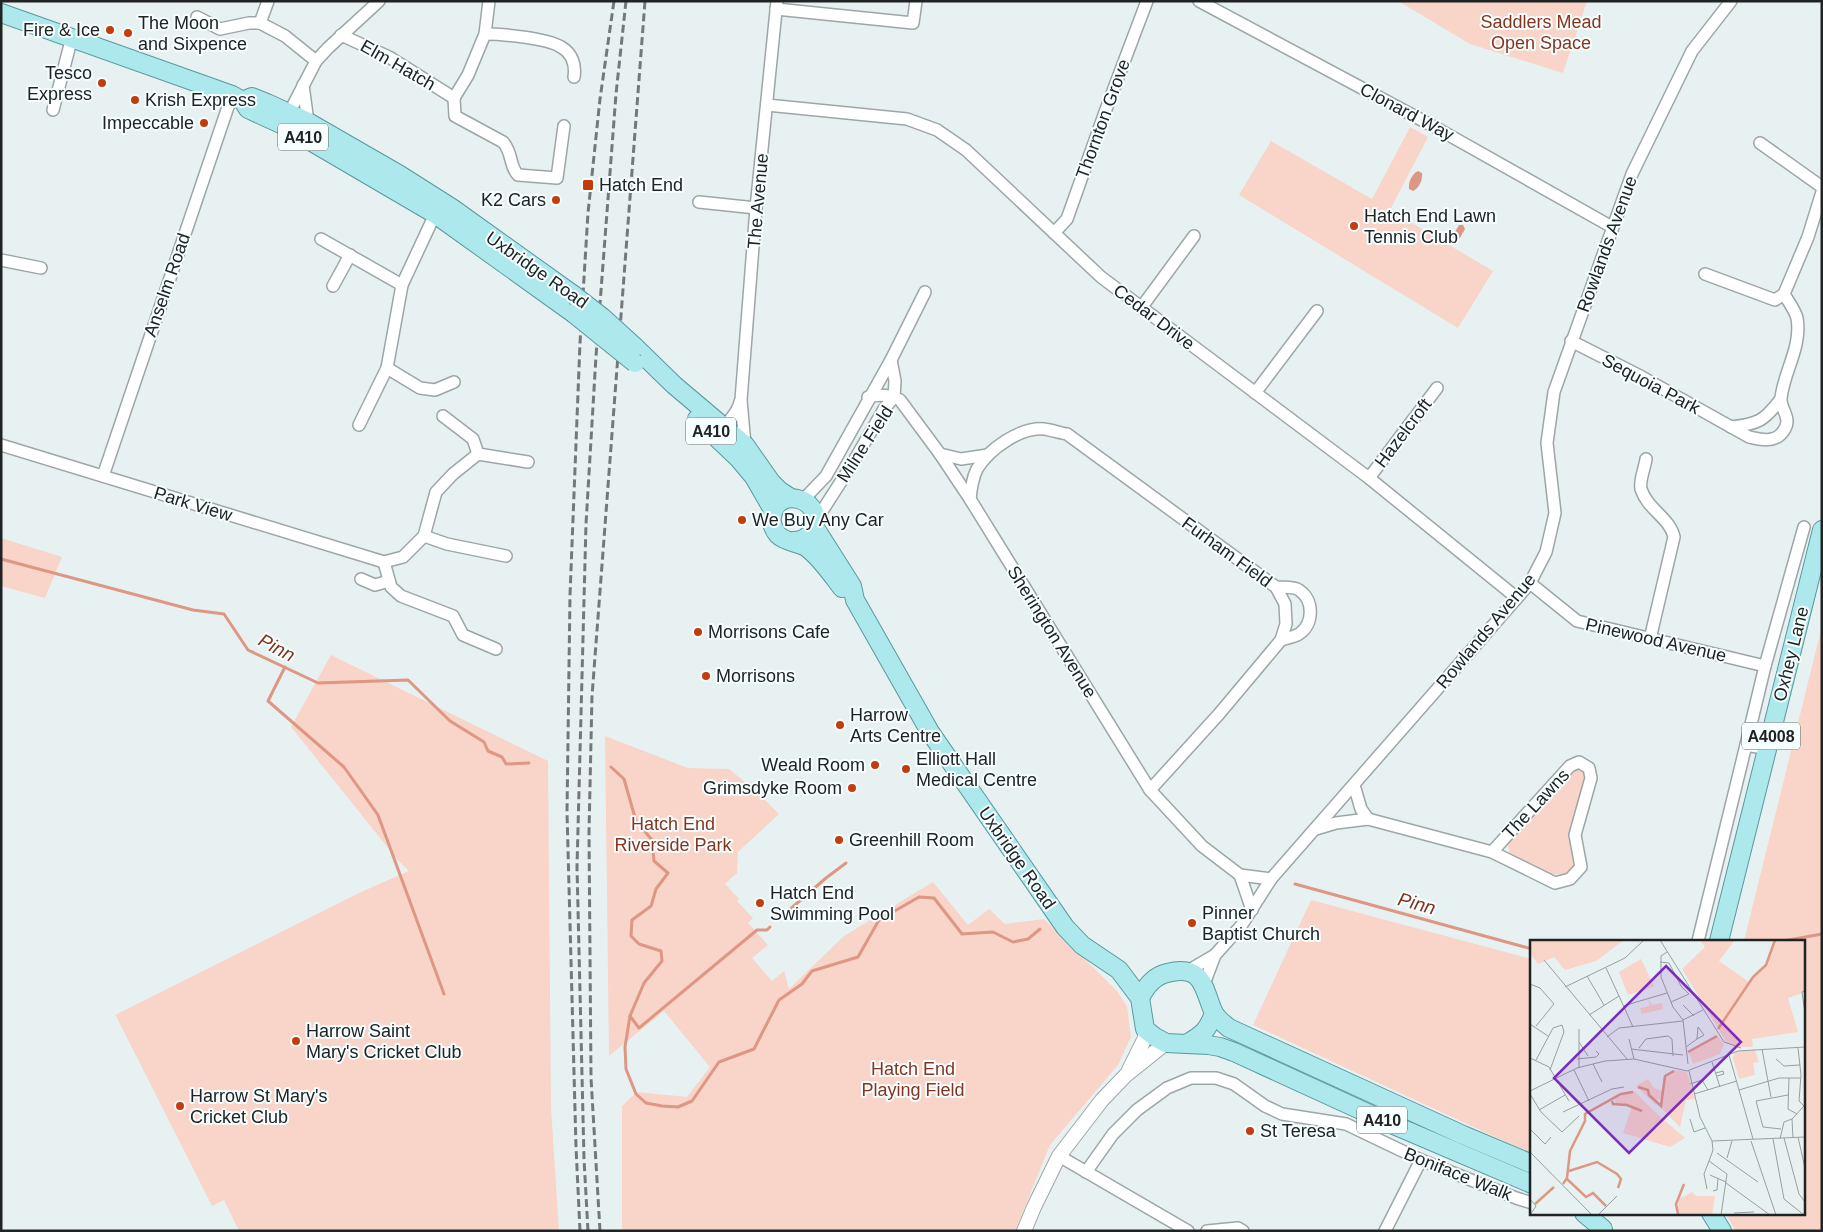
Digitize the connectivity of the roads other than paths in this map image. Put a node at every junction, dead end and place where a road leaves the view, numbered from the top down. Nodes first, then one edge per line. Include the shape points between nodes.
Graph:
1 (268, 1) edge
2 (378, 1) edge
3 (490, 1) edge
4 (916, 1) edge
5 (1147, 1) edge
6 (1199, 1) edge
7 (1731, 1) edge
8 (777, 5) edge
9 (3, 11) edge
10 (197, 17) dead end
11 (260, 23) junction
12 (485, 34) junction
13 (342, 35) junction
14 (72, 37) junction
15 (316, 61) junction
16 (574, 76) dead end
17 (303, 85) junction
18 (238, 98) junction
19 (454, 98) junction
20 (767, 105) junction
21 (53, 110) dead end
22 (286, 119) junction
23 (308, 122) junction
24 (564, 126) dead end
25 (1760, 144) dead end
26 (1822, 186) edge
27 (1822, 192) edge
28 (698, 202) dead end
29 (438, 208) junction
30 (756, 208) junction
31 (1612, 227) junction
32 (1054, 233) junction
33 (1194, 236) dead end
34 (320, 239) dead end
35 (350, 256) junction
36 (1, 260) edge
37 (41, 268) dead end
38 (1706, 274) dead end
39 (402, 285) junction
40 (333, 286) dead end
41 (925, 292) dead end
42 (1784, 294) junction
43 (1141, 308) junction
44 (1317, 311) dead end
45 (1571, 341) junction
46 (891, 360) junction
47 (387, 368) junction
48 (454, 382) dead end
49 (1437, 388) dead end
50 (1255, 393) junction
51 (868, 397) junction
52 (894, 397) junction
53 (741, 400) junction
54 (1780, 400) junction
55 (443, 416) dead end
56 (359, 425) dead end
57 (1731, 426) junction
58 (722, 433) junction
59 (1, 445) edge
60 (745, 446) junction
61 (478, 454) junction
62 (940, 454) junction
63 (988, 455) junction
64 (1646, 458) dead end
65 (528, 462) dead end
66 (103, 476) junction
67 (1369, 478) junction
68 (797, 499) junction
69 (970, 499) junction
70 (773, 510) junction
71 (814, 524) junction
72 (1804, 527) dead end
73 (1822, 530) edge
74 (424, 536) junction
75 (792, 541) junction
76 (506, 556) dead end
77 (384, 562) junction
78 (361, 580) dead end
79 (389, 581) junction
80 (1530, 583) junction
81 (1276, 587) junction
82 (1517, 598) junction
83 (855, 600) junction
84 (1650, 639) junction
85 (1281, 640) junction
86 (496, 649) dead end
87 (1765, 666) junction
88 (1746, 745) junction
89 (1768, 749) junction
90 (1354, 785) junction
91 (1150, 790) junction
92 (1368, 819) junction
93 (1314, 830) junction
94 (1492, 852) junction
95 (1240, 875) junction
96 (1271, 879) junction
97 (1252, 910) junction
98 (1698, 940) edge
99 (1719, 940) edge
100 (1215, 955) junction
101 (1119, 970) junction
102 (1186, 972) junction
103 (1153, 980) junction
104 (1204, 984) junction
105 (1140, 998) junction
106 (1214, 1013) junction
107 (1145, 1029) junction
108 (1166, 1043) junction
109 (1188, 1043) junction
110 (1126, 1075) junction
111 (1059, 1156) junction
112 (1421, 1160) junction
113 (1530, 1163) edge
114 (1086, 1172) junction
115 (1530, 1183) edge
116 (1530, 1202) edge
117 (1586, 1214) edge
118 (1710, 1214) edge
119 (1711, 1214) edge
120 (1602, 1224) edge
121 (1024, 1231) edge
122 (1188, 1231) edge
123 (1207, 1231) edge
124 (1243, 1231) edge
125 (1385, 1231) edge
126 (1708, 1231) edge
127 (1722, 1231) edge

1 - 11 street
2 - 13 street
3 - 12 street
4 - 8 street via 913,23
5 - 32 street, Thornton Grove via 1067,219
6 - 31 street, Clonard Way via 1432,125
7 - 31 street, Rowlands Avenue via 1692,52 1632,174
8 - 20 street, The Avenue
9 - 14 main road, Uxbridge Road / A410
10 - 11 street via 220,29
11 - 15 street via 285,36
12 - 16 street via 504,34 561,46 573,60
12 - 19 street via 468,75
13 - 15 street
13 - 19 street, Elm Hatch via 388,57
14 - 18 main road, Uxbridge Road / A410
14 - 21 street
15 - 17 street
17 - 22 street
17 - 23 street
18 - 22 main road, Uxbridge Road / A410 via 252,98
18 - 66 street, Anselm Road via 227,107
19 - 24 street via 455,116 503,142 509,149 518,175 557,178
20 - 30 street, The Avenue
20 - 32 street, Cedar Drive via 907,119 937,130 966,150
22 - 23 main road, Uxbridge Road / A410
22 - 29 main road, Uxbridge Road / A410
23 - 29 main road, Uxbridge Road / A410 via 400,174
25 - 26 street
27 - 42 street via 1808,237
28 - 30 street
29 - 39 street
29 - 58 main road, Uxbridge Road / A410, bridge via 550,287 602,317 635,355 674,385
30 - 53 street, The Avenue
31 - 45 street, Rowlands Avenue
32 - 43 street, Cedar Drive via 1100,277
33 - 43 street
34 - 35 street
35 - 39 street
35 - 40 street
36 - 37 street
38 - 42 street via 1775,300
39 - 47 street
41 - 46 street, Milne Field
42 - 54 street via 1797,317 1797,341
43 - 50 street, Cedar Drive
44 - 50 street
45 - 57 street, Sequoia Park
45 - 80 street, Rowlands Avenue via 1554,392 1547,444 1555,513 1546,552
46 - 51 street, Milne Field
46 - 52 street, Milne Field
47 - 48 street via 420,388 435,390
47 - 56 street
49 - 67 street, Hazelcroft
50 - 67 street, Cedar Drive
51 - 52 street
51 - 68 street, Milne Field via 826,476
52 - 62 street, Sherington Avenue via 900,400
52 - 71 street, Milne Field
53 - 58 street, The Avenue via 738,412
53 - 60 street, The Avenue
54 - 57 street via 1770,413 1754,424
54 - 57 street, Sequoia Park via 1787,415 1786,426 1780,435 1766,441 1749,437
55 - 61 street via 473,439
58 - 60 main road, Uxbridge Road / A410
58 - 70 main road, Uxbridge Road / A410
59 - 66 street, Park View
60 - 68 main road, Uxbridge Road / A410 via 771,482 780,491
61 - 65 street
61 - 74 street via 436,492
62 - 63 street, Furham Field via 961,459
62 - 69 street, Sherington Avenue
63 - 69 street, Furham Field via 977,469
63 - 81 street, Furham Field via 1015,435 1043,429 1067,434
64 - 84 street via 1641,488 1648,502 1672,529 1674,537
66 - 77 street, Park View
67 - 82 street, Cedar Drive
68 - 70 main road via 780,502
68 - 71 main road, Uxbridge Road via 809,504 814,511
69 - 91 street, Sherington Avenue
70 - 75 main road, Uxbridge Road via 774,530 785,540
71 - 75 main road via 810,534
71 - 83 main road, Uxbridge Road via 852,586
72 - 87 street, Oxhey Lane
73 - 89 main road, Oxhey Lane / A4008
74 - 76 street
74 - 77 street via 403,557
75 - 83 main road, Uxbridge Road via 814,555
77 - 79 street
78 - 79 street via 375,585
79 - 86 street via 391,588 401,596 453,616 463,635
80 - 82 street, Rowlands Avenue
80 - 84 street, Pinewood Avenue via 1577,621
81 - 85 street, Furham Field via 1285,604 1286,624
81 - 85 street via 1301,591 1311,616 1298,635
82 - 90 street, Rowlands Avenue
83 - 101 main road, Uxbridge Road via 930,732 1065,927 1082,945
84 - 87 street, Pinewood Avenue
85 - 91 street, Furham Field
87 - 88 street, Oxhey Lane
88 - 89 street
88 - 98 street, Oxhey Lane
89 - 99 main road, Oxhey Lane / A4008
90 - 92 street via 1361,809
90 - 93 street, Rowlands Avenue
91 - 95 street, Sherington Avenue via 1202,846
92 - 93 street
92 - 94 street, The Lawns
93 - 96 street, Rowlands Avenue
94 - 94 street, The Lawns via 1570,766 1579,762 1588,768 1591,778 1575,835 1581,867 1570,879 1555,883
95 - 96 street, Sherington Avenue
95 - 97 street
96 - 97 street, Rowlands Avenue
97 - 100 street, Rowlands Avenue
100 - 102 street
100 - 104 street, Rowlands Avenue
101 - 103 main road, Uxbridge Road
101 - 105 main road, Uxbridge Road
102 - 103 main road via 1169,972
102 - 104 main road
103 - 105 main road
104 - 106 main road
105 - 107 main road, Uxbridge Road
106 - 109 main road via 1203,1034
106 - 113 main road, A410 via 1228,1028
107 - 108 main road
107 - 110 street via 1145,1038
108 - 109 main road
108 - 110 street
109 - 115 main road, A410 via 1234,1052
110 - 111 street via 1102,1100
111 - 114 street
111 - 121 street
112 - 114 street, Boniface Walk via 1346,1124 1282,1114 1234,1084 1216,1078 1191,1078 1167,1088 1137,1110 1113,1134
112 - 116 street, Boniface Walk
112 - 125 street
114 - 122 street
117 - 120 main road
118 - 126 main road
119 - 127 main road
123 - 124 street via 1238,1228

